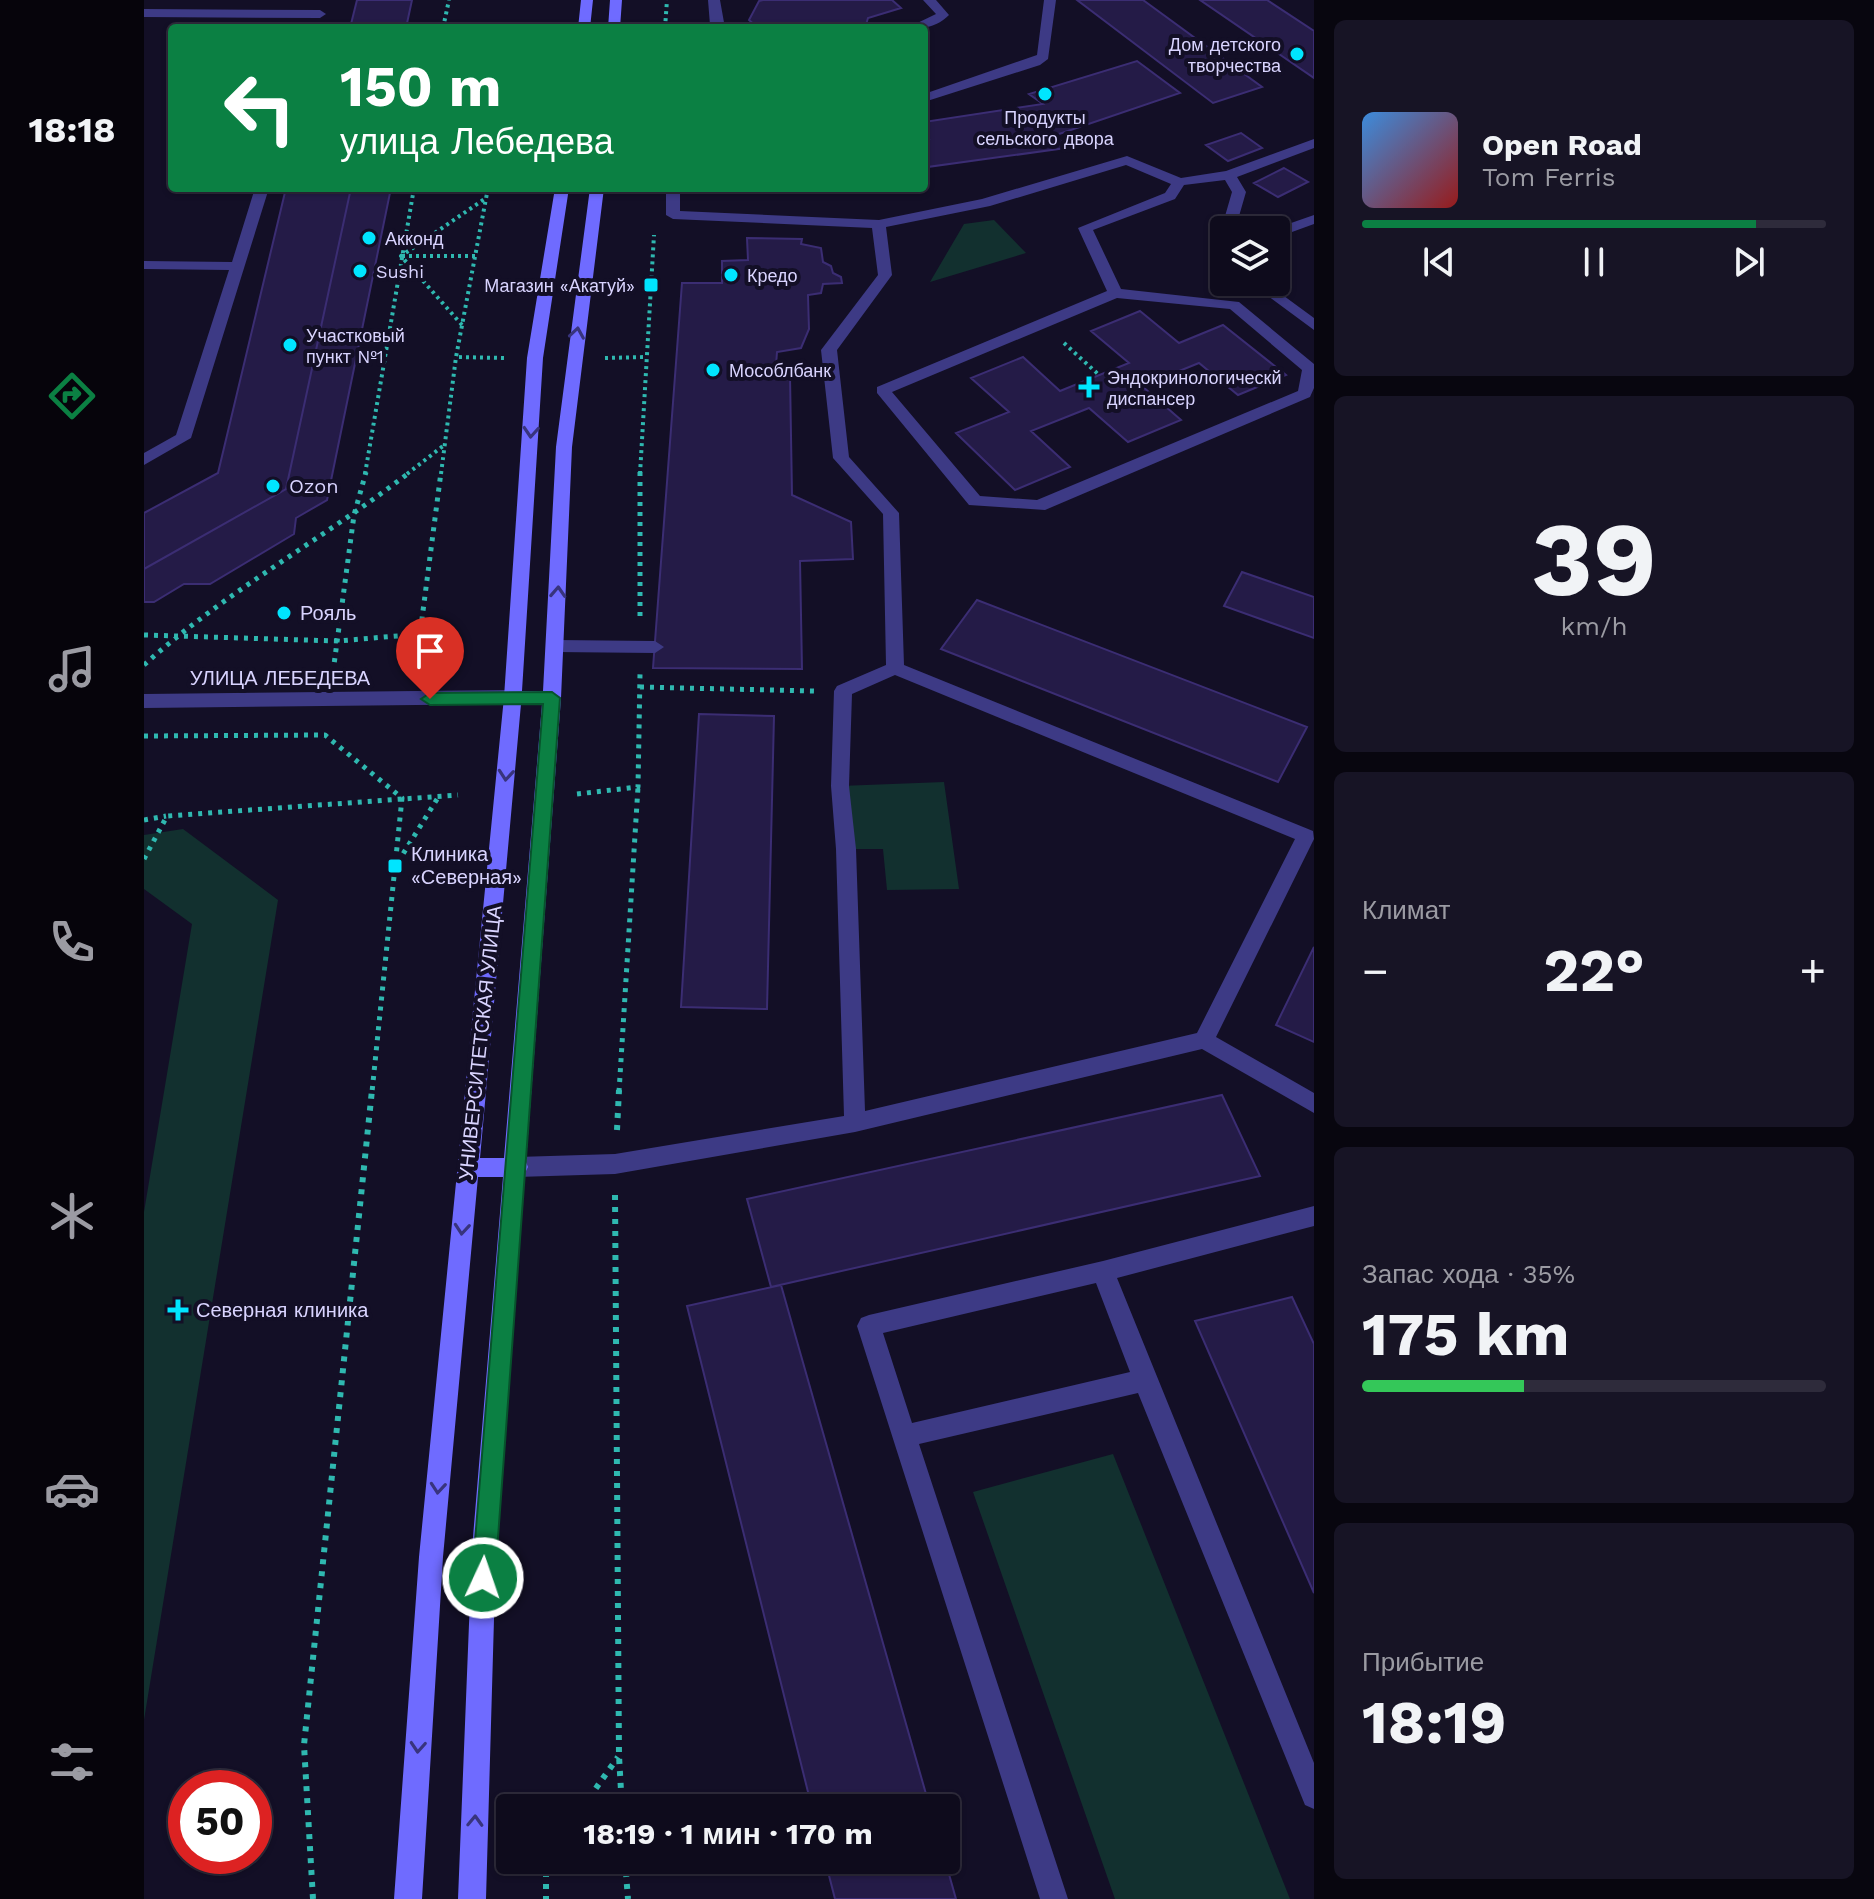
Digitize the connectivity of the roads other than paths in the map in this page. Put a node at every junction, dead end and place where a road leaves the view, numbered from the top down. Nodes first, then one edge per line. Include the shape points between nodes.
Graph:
1 (324, 0) edge
2 (587, 0) edge
3 (616, 0) edge
4 (714, 0) edge
5 (929, 0) edge
6 (1050, 0) edge
7 (144, 13) edge
8 (320, 14) junction
9 (316, 24) edge
10 (584, 24) edge
11 (614, 24) edge
12 (716, 24) edge
13 (926, 24) edge
14 (928, 97) edge
15 (1314, 143) edge
16 (1229, 175) junction
17 (1179, 182) junction
18 (261, 192) edge
19 (561, 192) edge
20 (596, 192) edge
21 (673, 192) edge
22 (1232, 216) edge
23 (1314, 219) edge
24 (879, 224) junction
25 (1290, 228) edge
26 (144, 265) edge
27 (238, 266) junction
28 (1115, 293) junction
29 (1275, 296) edge
30 (1314, 325) edge
31 (144, 460) edge
32 (555, 646) junction
33 (647, 647) road end
34 (895, 668) junction
35 (513, 697) junction
36 (552, 698) junction
37 (144, 701) edge
38 (1204, 1040) junction
39 (1314, 1104) edge
40 (855, 1123) junction
41 (517, 1167) junction
42 (467, 1168) junction
43 (1314, 1216) edge
44 (1103, 1271) junction
45 (1145, 1380) junction
46 (904, 1436) junction
47 (1314, 1796) edge
48 (408, 1899) edge
49 (472, 1899) edge
50 (1054, 1899) edge

1 - 8 street
2 - 10 main road
3 - 11 main road
4 - 12 street
5 - 13 street via 943,15
6 - 14 street via 1043,56
7 - 8 street
8 - 9 street
15 - 16 street
16 - 17 street
16 - 22 street via 1239,192
17 - 24 street via 1127,160 985,203
17 - 28 street via 1170,196 1085,228
18 - 27 street
19 -> 35 main road, УНИВЕРСИТЕТСКАЯ УЛИЦА via 535,358
32 -> 20 main road, УНИВЕРСИТЕТСКАЯ УЛИЦА via 564,447
21 - 24 street via 673,215
23 - 25 street
24 - 34 street via 885,275 829,350 841,458 891,513
26 - 27 street
27 - 31 street via 183,438
28 - 28 street via 1234,305 1310,369 1305,394 1039,506 975,501 882,390
29 - 30 street
32 - 33 street
32 - 36 main road, УНИВЕРСИТЕТСКАЯ УЛИЦА
34 - 38 street via 1306,836
34 - 40 street via 843,691 840,786
35 - 36 main road
35 - 37 street, УЛИЦА ЛЕБЕДЕВА
35 -> 42 main road, УНИВЕРСИТЕТСКАЯ УЛИЦА
36 - 41 main road, УНИВЕРСИТЕТСКАЯ УЛИЦА
38 - 39 street
38 - 40 street
40 - 41 street via 615,1164
41 - 42 main road
49 -> 41 main road, УНИВЕРСИТЕТСКАЯ УЛИЦА via 484,1549
42 -> 48 main road, УНИВЕРСИТЕТСКАЯ УЛИЦА via 431,1557
43 - 44 street
44 - 45 street
44 - 46 street via 869,1326
45 - 46 street
45 - 47 street
46 - 50 street

